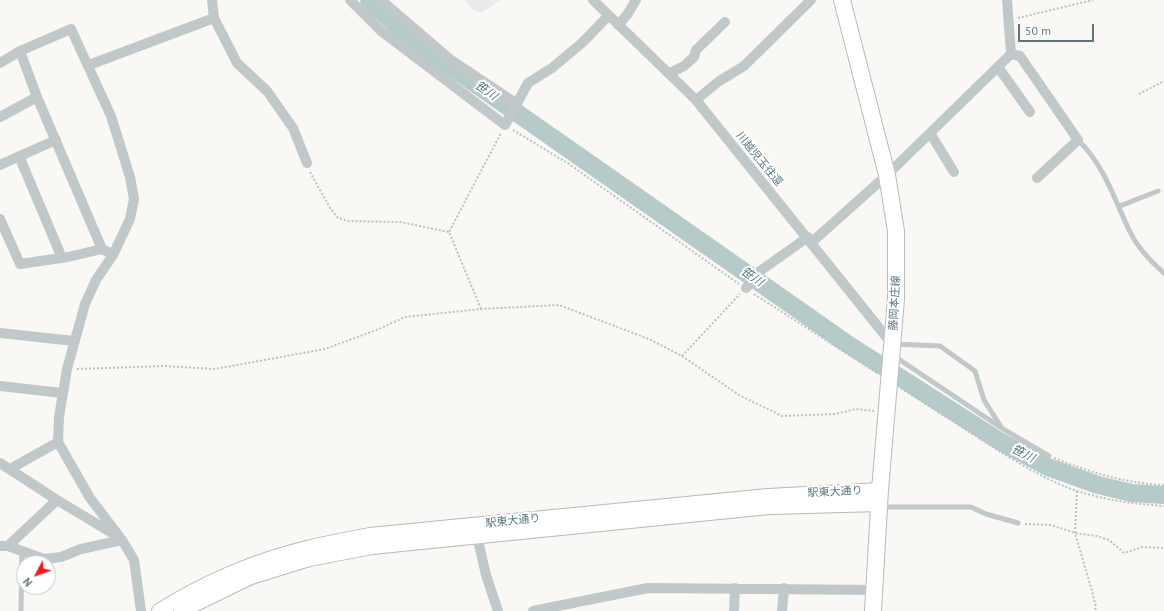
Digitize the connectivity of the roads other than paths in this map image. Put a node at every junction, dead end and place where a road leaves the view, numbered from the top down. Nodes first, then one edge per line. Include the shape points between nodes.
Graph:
1 (212, 0) edge
2 (350, 0) edge
3 (381, 0) edge
4 (594, 0) edge
5 (636, 0) edge
6 (811, 0) edge
7 (842, 0) edge
8 (1007, 0) edge
9 (608, 16) junction
10 (214, 18) junction
11 (726, 22) dead end
12 (618, 25) junction
13 (20, 51) junction
14 (1011, 54) junction
15 (0, 63) edge
16 (89, 65) junction
17 (998, 67) junction
18 (670, 73) junction
19 (37, 97) junction
20 (696, 100) junction
21 (517, 104) junction
22 (1030, 112) dead end
23 (0, 117) edge
24 (930, 133) junction
25 (56, 140) junction
26 (1078, 140) junction
27 (19, 156) junction
28 (307, 163) road end
29 (0, 165) edge
30 (954, 172) dead end
31 (887, 175) junction
32 (1037, 178) dead end
33 (1158, 191) dead end
34 (1120, 206) junction
35 (0, 219) edge
36 (810, 240) junction
37 (102, 249) junction
38 (113, 255) junction
39 (62, 258) junction
40 (1164, 273) edge
41 (746, 288) road end
42 (0, 333) edge
43 (74, 341) junction
44 (892, 352) junction
45 (0, 386) edge
46 (62, 393) junction
47 (1003, 429) junction
48 (58, 442) junction
49 (1050, 456) road end
50 (0, 463) edge
51 (10, 469) junction
52 (57, 500) junction
53 (880, 500) junction
54 (1018, 523) road end
55 (477, 536) junction
56 (122, 540) junction
57 (4, 546) edge
58 (22, 551) junction
59 (735, 588) junction
60 (784, 588) junction
61 (874, 590) junction
62 (546, 610) edge
63 (21, 611) edge
64 (141, 611) edge
65 (159, 611) edge
66 (181, 611) edge
67 (498, 611) edge
68 (533, 611) edge
69 (734, 611) edge
70 (782, 611) edge
71 (873, 611) edge

1 - 10 street
2 - 21 street via 381,31 506,123
3 - 21 street via 451,60
4 - 9 street, 川越児玉往還
5 - 12 street
6 - 20 street via 744,66
7 - 31 main road, 藤岡本庄線
8 - 14 street
9 - 12 street, 川越児玉往還
9 - 21 street via 583,42 552,68 528,82
10 - 16 street
10 - 28 street via 237,63 267,91 293,128
11 - 18 street via 696,50 694,57
12 - 18 street, 川越児玉往還
13 - 15 street
13 - 16 street via 71,29
13 - 19 street
14 - 17 street
14 - 26 street via 1020,56
16 - 38 street via 111,116 133,188 133,209
17 - 22 street
17 - 24 street
18 - 20 street, 川越児玉往還
19 - 23 street
19 - 25 street
20 - 36 street, 川越児玉往還
24 - 30 street
24 - 31 street
25 - 27 street
25 - 37 street
26 - 32 street
26 - 34 lane via 1102,171
27 - 29 street
27 - 39 street
31 - 36 street
31 - 44 main road, 藤岡本庄線 via 897,252
33 - 34 lane
34 - 40 lane via 1135,240 1147,257
35 - 39 street via 20,264
36 - 41 street via 760,271
36 - 44 street, 川越児玉往還
37 - 38 street
37 - 39 street
38 - 43 street via 96,280 85,304
42 - 43 street
43 - 46 street
44 - 47 lane
44 - 47 lane via 940,346 975,371 984,400
44 - 53 main road, 藤岡本庄線
45 - 46 street
46 - 48 street
47 - 49 lane
48 - 51 street
48 - 56 street via 90,498
50 - 51 street
51 - 52 street
52 - 56 street
52 - 57 street
53 - 54 lane via 971,507
53 - 55 street, 駅東大通り
53 - 61 main road, 藤岡本庄線
53 - 65 street, 駅東大通り via 761,496 370,535 306,548 247,566 178,599
55 - 66 street, 駅東大通り via 372,547 309,559 251,577
55 - 67 street via 486,576
56 - 58 street via 44,560
56 - 64 street via 134,560
57 - 58 street
58 - 63 lane
59 - 60 street
59 - 62 street via 648,588
59 - 69 street
60 - 61 street
60 - 70 street
61 - 71 main road, 藤岡本庄線
62 - 68 street

